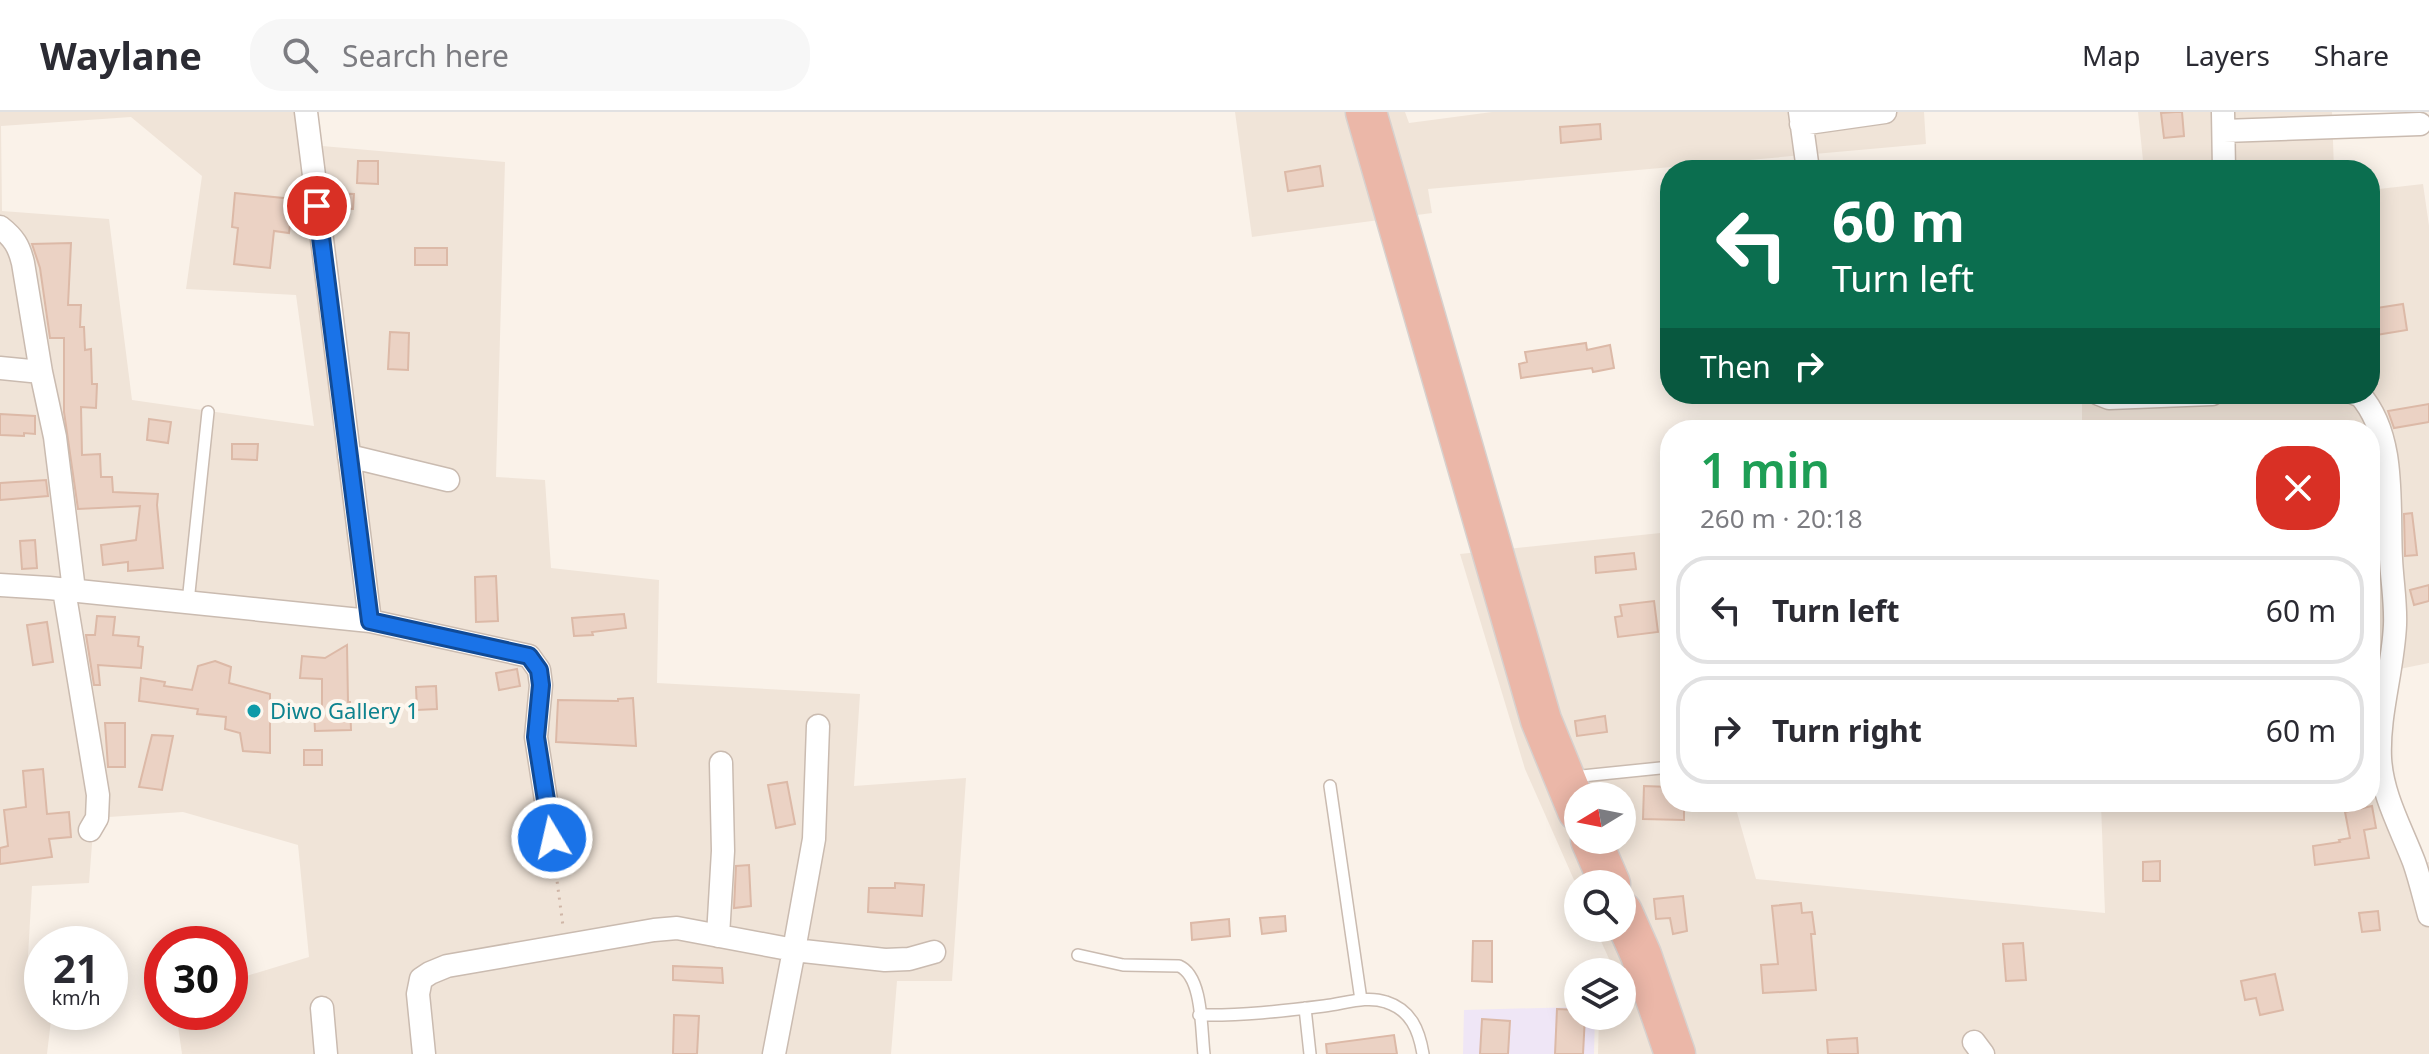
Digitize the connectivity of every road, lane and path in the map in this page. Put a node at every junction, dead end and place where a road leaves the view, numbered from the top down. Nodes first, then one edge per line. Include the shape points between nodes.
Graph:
1 (306, 112) edge
2 (1366, 112) edge
3 (1885, 112) edge
4 (1801, 118) edge
5 (2223, 122) edge
6 (2420, 124) dead end
7 (1807, 160) edge
8 (2224, 160) edge
9 (0, 227) edge
10 (0, 368) edge
11 (41, 372) junction
12 (208, 412) dead end
13 (2380, 433) edge
14 (349, 456) junction
15 (448, 480) dead end
16 (0, 585) edge
17 (69, 590) junction
18 (188, 602) junction
19 (370, 621) junction
20 (818, 726) dead end
21 (2380, 760) edge
22 (2380, 760) edge
23 (721, 763) dead end
24 (1660, 770) edge
25 (1566, 782) edge
26 (1617, 782) edge
27 (1330, 786) dead end
28 (90, 830) dead end
29 (552, 838) joint
30 (2429, 915) edge
31 (718, 936) junction
32 (1635, 942) edge
33 (566, 945) junction
34 (794, 950) junction
35 (934, 952) dead end
36 (1078, 955) dead end
37 (1361, 1000) junction
38 (322, 1008) dead end
39 (1305, 1008) junction
40 (1199, 1015) junction
41 (326, 1054) edge
42 (424, 1054) edge
43 (774, 1054) edge
44 (1204, 1054) edge
45 (1310, 1054) edge
46 (1423, 1054) edge
47 (1675, 1054) edge

1 - 14 street
2 - 25 highway via 1541,720
3 - 4 street
4 - 7 street
5 - 6 street
5 - 8 street
9 - 11 street via 20,248
10 - 11 street
11 - 17 street via 55,437
12 - 18 lane
13 - 22 street via 2388,476 2395,626
14 - 15 street
14 - 19 street
16 - 17 street
17 - 18 street
17 - 28 street via 98,795 97,818
18 - 19 street
19 - 29 street via 529,656 541,685 536,737
20 - 34 street via 814,839
21 - 30 street
23 - 31 street
24 - 26 lane
27 - 37 lane
29 - 33 path
31 - 33 street via 677,928
31 - 34 street
32 - 47 highway
33 - 42 street via 447,966 421,979
34 - 35 street via 885,960
34 - 43 street
36 - 40 lane via 1123,965 1184,968 1197,987
37 - 39 lane
37 - 46 lane via 1387,1002 1404,1011 1419,1033
38 - 41 street
39 - 40 lane
39 - 45 lane
40 - 44 lane

